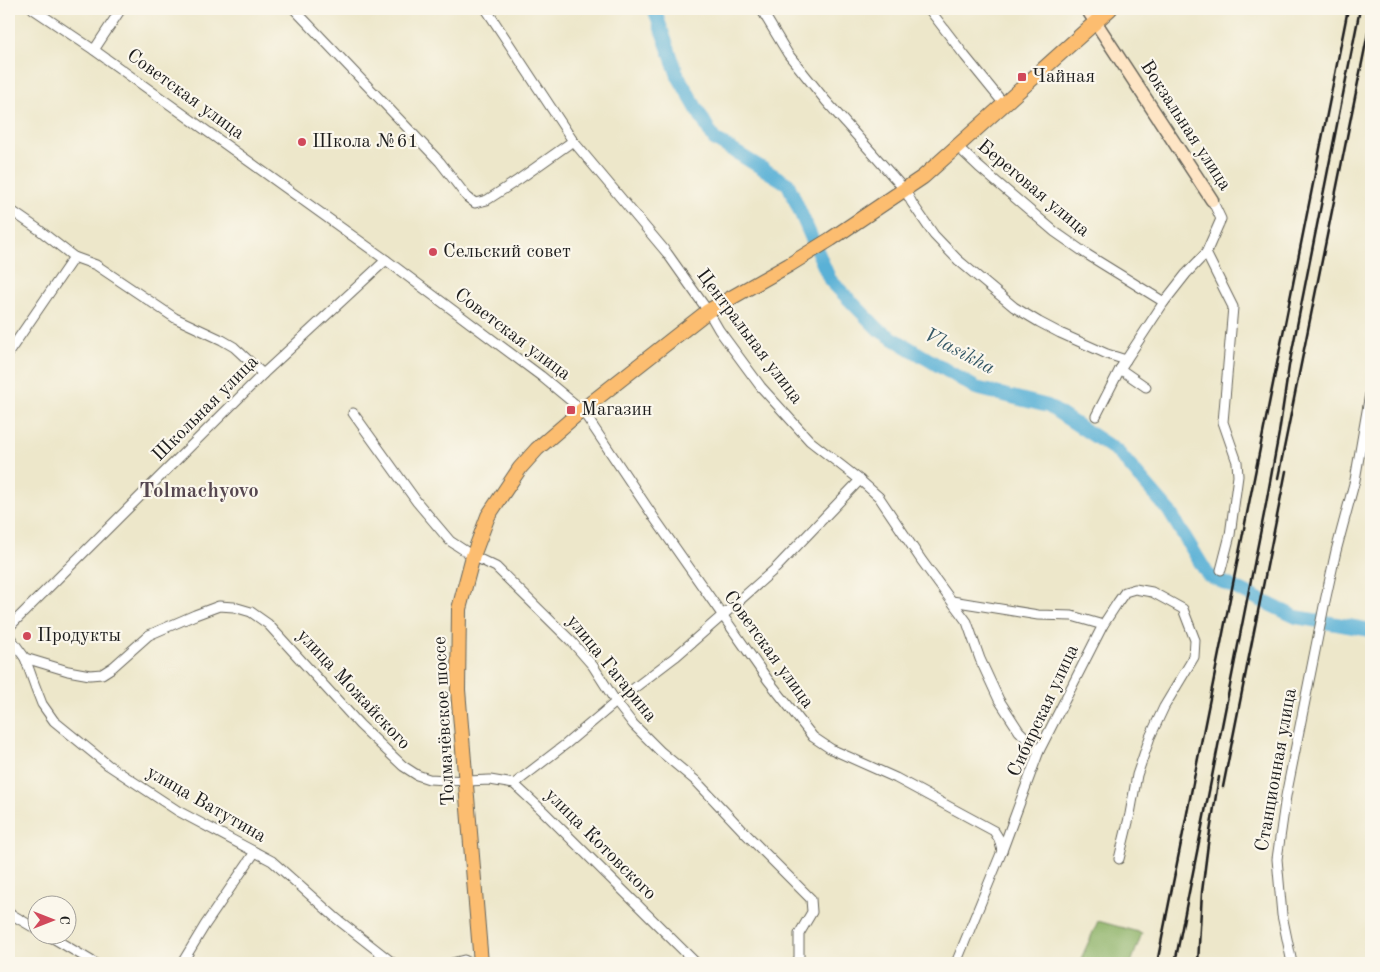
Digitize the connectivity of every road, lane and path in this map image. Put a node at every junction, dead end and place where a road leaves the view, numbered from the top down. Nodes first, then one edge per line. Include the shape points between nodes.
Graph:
1 (33, 9) edge
2 (121, 9) edge
3 (294, 9) edge
4 (486, 9) edge
5 (762, 9) edge
6 (929, 9) edge
7 (1087, 9) edge
8 (1110, 9) edge
9 (1095, 23) junction
10 (94, 50) junction
11 (1004, 104) junction
12 (573, 141) junction
13 (958, 147) junction
14 (905, 190) junction
15 (1212, 200) joint
16 (9, 209) edge
17 (1206, 253) junction
18 (74, 257) junction
19 (386, 260) junction
20 (1164, 302) junction
21 (708, 311) junction
22 (10, 349) edge
23 (1126, 360) junction
24 (1120, 369) junction
25 (263, 374) junction
26 (1146, 387) dead end
27 (1371, 388) edge
28 (582, 410) junction
29 (353, 413) dead end
30 (1096, 416) dead end
31 (860, 480) junction
32 (473, 556) junction
33 (1221, 570) dead end
34 (952, 602) junction
35 (723, 615) junction
36 (1104, 625) junction
37 (9, 627) edge
38 (9, 636) edge
39 (25, 658) junction
40 (616, 702) junction
41 (1039, 751) junction
42 (467, 781) junction
43 (514, 784) junction
44 (1002, 851) junction
45 (254, 852) junction
46 (1119, 859) dead end
47 (9, 913) edge
48 (28, 924) edge
49 (63, 944) edge
50 (95, 963) edge
51 (182, 963) edge
52 (393, 963) edge
53 (452, 963) edge
54 (470, 963) edge
55 (481, 963) edge
56 (696, 963) edge
57 (796, 963) edge
58 (956, 963) edge
59 (1292, 963) edge

1 - 10 street, Советская улица
2 - 10 street
3 - 12 street via 475,203 487,200
4 - 12 street, Центральная улица
5 - 14 street via 798,67
6 - 11 street
7 - 9 street, Вокзальная улица
8 - 9 main road, Толмачёвское шоссе
9 - 11 main road, Толмачёвское шоссе
9 - 15 street, Вокзальная улица
10 - 19 street, Советская улица
11 - 13 main road, Толмачёвское шоссе
12 - 21 street, Центральная улица via 667,253
13 - 14 main road, Толмачёвское шоссе
13 - 20 street, Береговая улица via 1055,232
14 - 21 main road, Толмачёвское шоссе via 789,265
14 - 23 street via 934,235 958,260 1014,307 1060,333
15 - 17 street, Вокзальная улица via 1221,219
16 - 18 street
17 - 20 street, Вокзальная улица
17 - 33 street via 1233,307 1223,422 1237,462 1238,476 1230,535
18 - 22 street
18 - 25 street via 96,265 174,318 234,347
19 - 25 street, Школьная улица
19 - 28 street, Советская улица
20 - 23 street, Вокзальная улица
21 - 28 main road, Толмачёвское шоссе
21 - 31 street, Центральная улица via 767,394 810,441
23 - 24 street, Вокзальная улица
24 - 26 street
24 - 30 street, Вокзальная улица
25 - 37 street, Школьная улица
27 - 59 street, Станционная улица via 1355,480 1336,550 1286,796 1277,859 1282,915
28 - 32 main road, Толмачёвское шоссе via 520,468 488,516
28 - 35 street, Советская улица
29 - 32 street, улица Гагарина via 450,541
31 - 34 street, Центральная улица via 879,497
31 - 35 street via 776,568
32 - 40 street, улица Гагарина via 496,567 572,642 593,666
32 - 42 main road, Толмачёвское шоссе via 459,609 458,690
34 - 36 street via 1038,615 1072,616
34 - 41 street, Центральная улица via 967,622 999,700 1019,730
35 - 40 street
35 - 44 street, Советская улица via 813,737 994,830
36 - 41 street, Сибирская улица
36 - 46 street, Сибирская улица via 1125,592 1135,588 1152,592 1184,609 1195,640 1194,657 1150,737 1137,775
38 - 39 street, улица Ватутина
39 - 42 street, улица Можайского via 68,671 102,674 149,635 219,606 234,607 251,612 268,624 360,725 403,766 429,779
39 - 45 street, улица Ватутина via 42,704 54,721 108,765 178,811
40 - 43 street
40 - 57 street, улица Гагарина via 633,724 696,782 812,899 812,912 799,934
41 - 44 street, Сибирская улица
42 - 43 street
42 - 55 main road, Толмачёвское шоссе
43 - 56 street, улица Котовского
44 - 58 street, Сибирская улица
45 - 51 street
45 - 52 street, улица Ватутина via 272,860 337,919
47 - 48 street
49 - 50 street
53 - 54 street via 464,960

